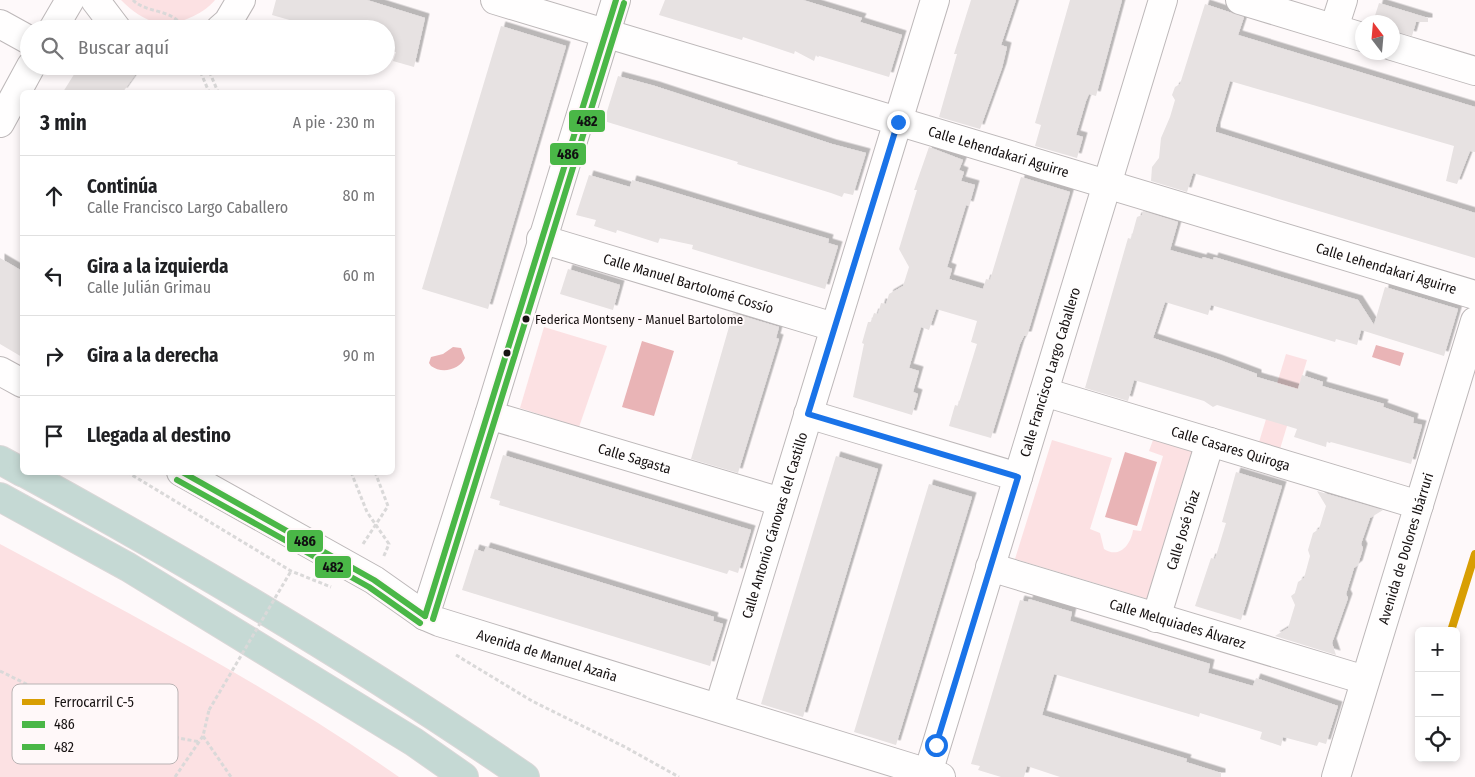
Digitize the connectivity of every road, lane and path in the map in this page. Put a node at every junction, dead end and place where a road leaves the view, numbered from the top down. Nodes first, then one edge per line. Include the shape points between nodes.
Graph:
1 (70, 0) edge
2 (95, 0) edge
3 (133, 0) edge
4 (240, 0) edge
5 (495, 0) edge
6 (616, 0) edge
7 (935, 0) edge
8 (1163, 0) edge
9 (1240, 0) edge
10 (1343, 0) edge
11 (58, 20) edge
12 (110, 20) edge
13 (176, 20) edge
14 (229, 20) edge
15 (0, 24) edge
16 (1334, 28) junction
17 (605, 34) junction
18 (20, 35) edge
19 (1355, 35) edge
20 (1400, 48) edge
21 (1475, 71) edge
22 (26, 75) edge
23 (202, 75) edge
24 (211, 75) edge
25 (209, 90) edge
26 (217, 90) edge
27 (0, 122) edge
28 (898, 122) junction
29 (1107, 184) junction
30 (542, 239) junction
31 (1475, 295) edge
32 (1475, 321) edge
33 (834, 327) junction
34 (0, 371) edge
35 (20, 382) edge
36 (1044, 392) junction
37 (808, 414) junction
38 (489, 415) junction
39 (1210, 442) junction
40 (0, 460) edge
41 (20, 470) edge
42 (28, 475) edge
43 (132, 475) edge
44 (186, 475) edge
45 (352, 475) edge
46 (377, 475) edge
47 (1018, 477) junction
48 (0, 497) edge
49 (781, 502) junction
50 (1419, 505) junction
51 (376, 525) junction
52 (359, 548) dead end
53 (990, 568) junction
54 (374, 580) junction
55 (424, 616) junction
56 (1156, 618) junction
57 (452, 653) dead end
58 (0, 671) edge
59 (1365, 680) junction
60 (26, 684) edge
61 (719, 707) junction
62 (203, 736) junction
63 (178, 738) edge
64 (200, 742) junction
65 (934, 775) edge
66 (174, 777) edge
67 (231, 777) edge
68 (464, 777) edge
69 (525, 777) edge
70 (679, 777) edge
71 (1336, 777) edge

1 - 11 street
2 - 12 street
3 - 13 path via 138,6 168,14
4 - 14 street
5 - 17 street, Calle Lehendakari Aguirre
6 - 17 street
7 - 28 street, Calle Antonio Cánovas del Castillo
8 - 29 street, Calle Francisco Largo Caballero
9 - 16 street
10 - 16 street
15 - 18 street
16 - 19 street
17 - 28 street, Calle Lehendakari Aguirre
17 - 30 street
20 - 21 street
22 - 27 street
23 - 25 path
24 - 26 path
28 - 29 street, Calle Lehendakari Aguirre
28 - 33 street, Calle Antonio Cánovas del Castillo
29 - 31 street, Calle Lehendakari Aguirre
29 - 36 street, Calle Francisco Largo Caballero
30 - 33 street, Calle Manuel Bartolomé Cossío
30 - 38 street
32 - 50 street, Avenida de Dolores Ibárruri
33 - 37 street, Calle Antonio Cánovas del Castillo
34 - 35 street
36 - 39 street, Calle Casares Quiroga
36 - 47 street, Calle Francisco Largo Caballero
37 - 47 street
37 - 49 street, Calle Antonio Cánovas del Castillo
38 - 49 street, Calle Sagasta
38 - 55 street
39 - 50 street, Calle Casares Quiroga
39 - 56 street, Calle José Díaz
40 - 41 highway
42 - 69 highway via 144,539 431,712
43 - 62 path, bridge via 291,572 209,710
44 - 54 street, Avenida de Manuel Azaña
45 - 51 path via 367,512
46 - 51 path via 388,506
47 - 53 street, Calle Francisco Largo Caballero
48 - 68 highway via 128,567 414,742
49 - 61 street, Calle Antonio Cánovas del Castillo
50 - 59 street, Avenida de Dolores Ibárruri
51 - 52 path
51 - 54 path via 390,544
53 - 56 street, Calle Melquiades Álvarez
53 - 65 street, Calle Francisco Largo Caballero
54 - 55 street, Avenida de Manuel Azaña
55 - 61 street, Avenida de Manuel Azaña
56 - 59 street, Calle Melquiades Álvarez
57 - 70 path via 532,701
58 - 60 path
59 - 71 street, Avenida de Dolores Ibárruri
61 - 65 street, Avenida de Manuel Azaña
62 - 64 path
62 - 67 path
63 - 64 path
64 - 66 path

